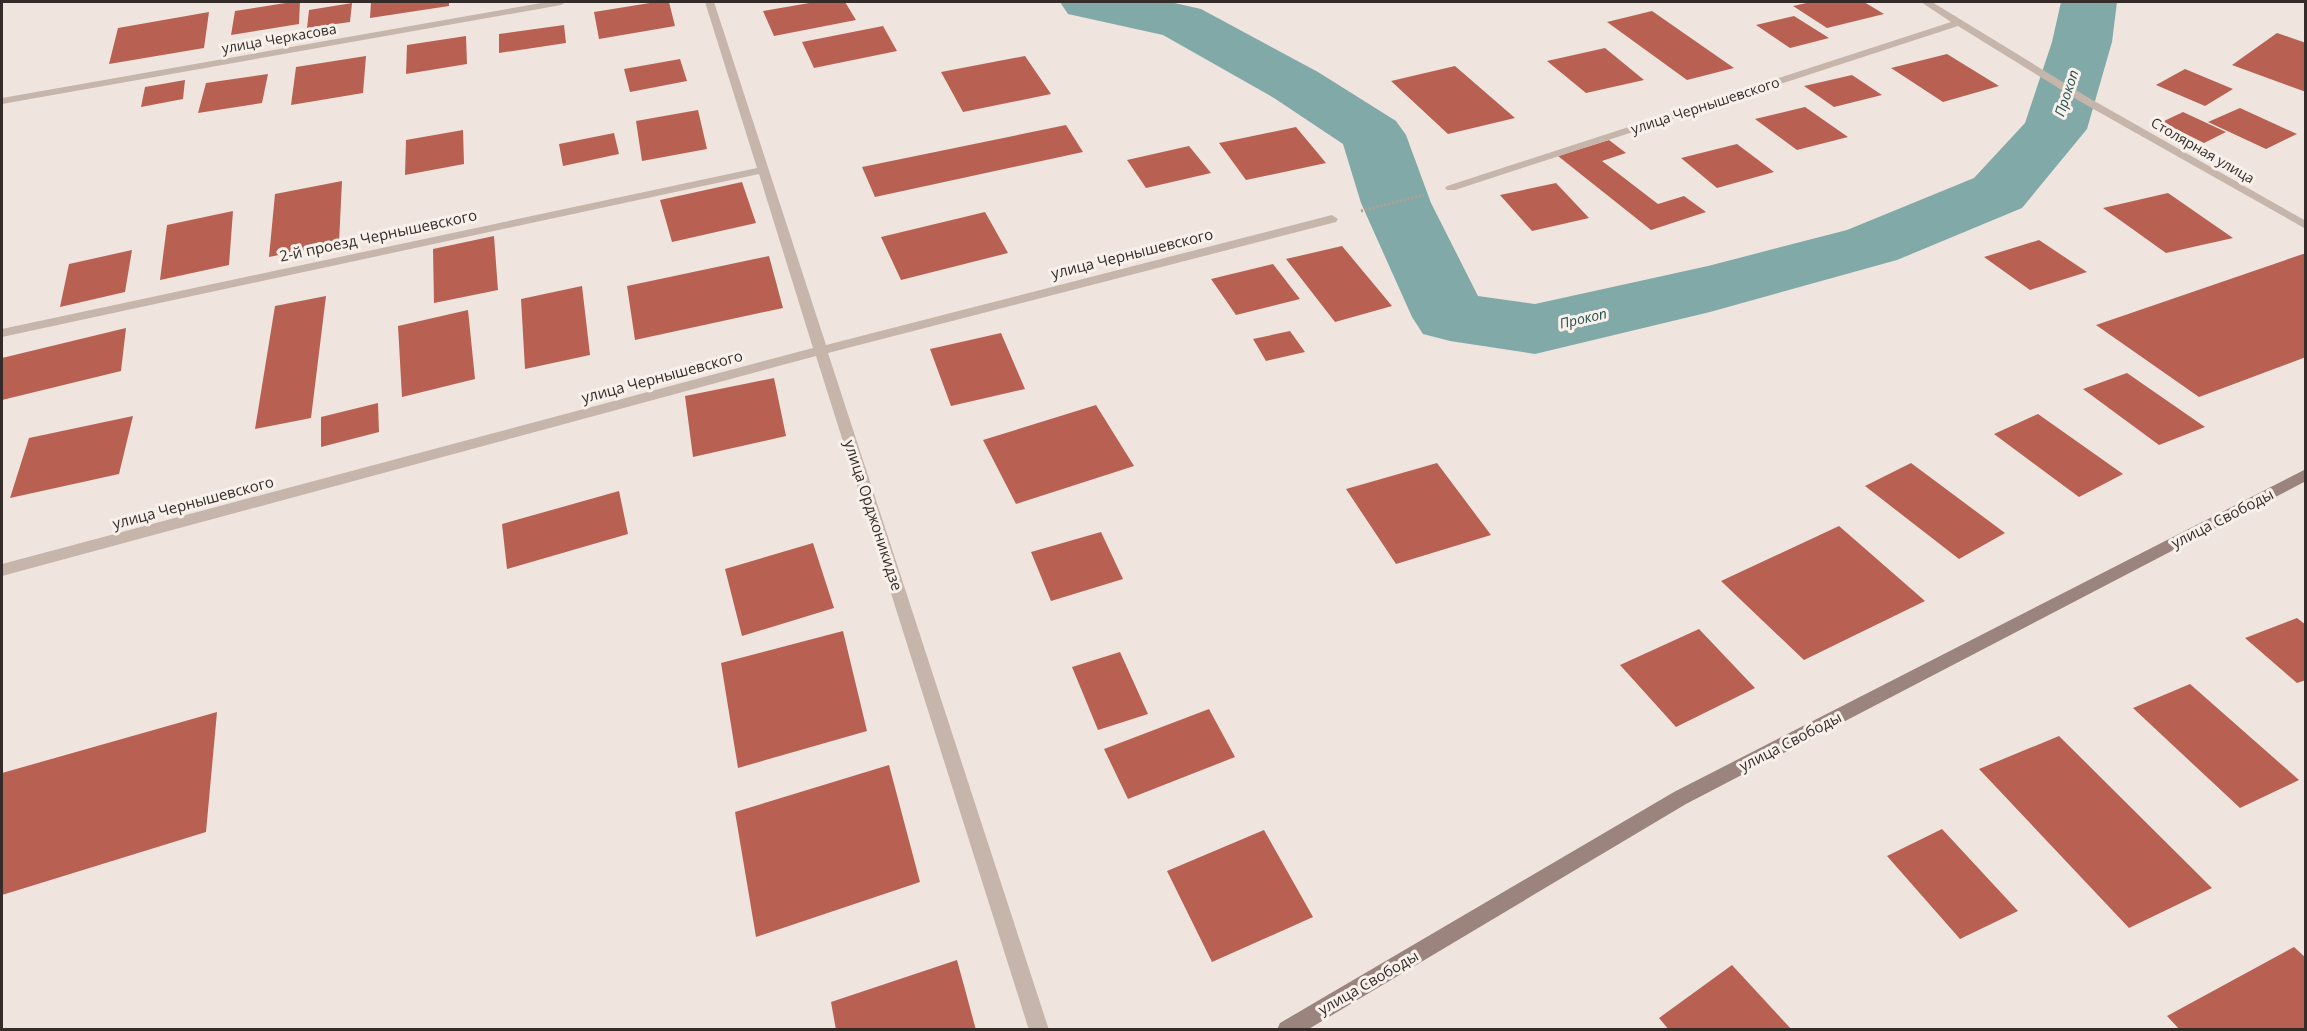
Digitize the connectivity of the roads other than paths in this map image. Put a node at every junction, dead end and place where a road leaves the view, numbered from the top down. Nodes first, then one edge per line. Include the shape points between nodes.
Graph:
1 (561, 2) edge
2 (709, 2) edge
3 (1926, 2) edge
4 (1960, 22) junction
5 (2, 101) edge
6 (762, 170) junction
7 (1450, 188) road end
8 (1332, 219) road end
9 (2306, 226) edge
10 (2, 333) edge
11 (822, 350) junction
12 (2306, 474) edge
13 (2, 570) edge
14 (1039, 1029) edge
15 (1287, 1029) edge

1 - 5 street, улица Черкасова
2 - 6 street, улица Орджоникидзе
3 - 4 street
4 - 7 street, улица Чернышевского
4 - 9 street, Столярная улица via 2085,100
6 - 10 street, 2-й проезд Чернышевского
6 - 11 street, улица Орджоникидзе
8 - 11 street, улица Чернышевского
11 - 13 street, улица Чернышевского
11 - 14 street, улица Орджоникидзе
12 - 15 main road, улица Свободы via 1680,798

